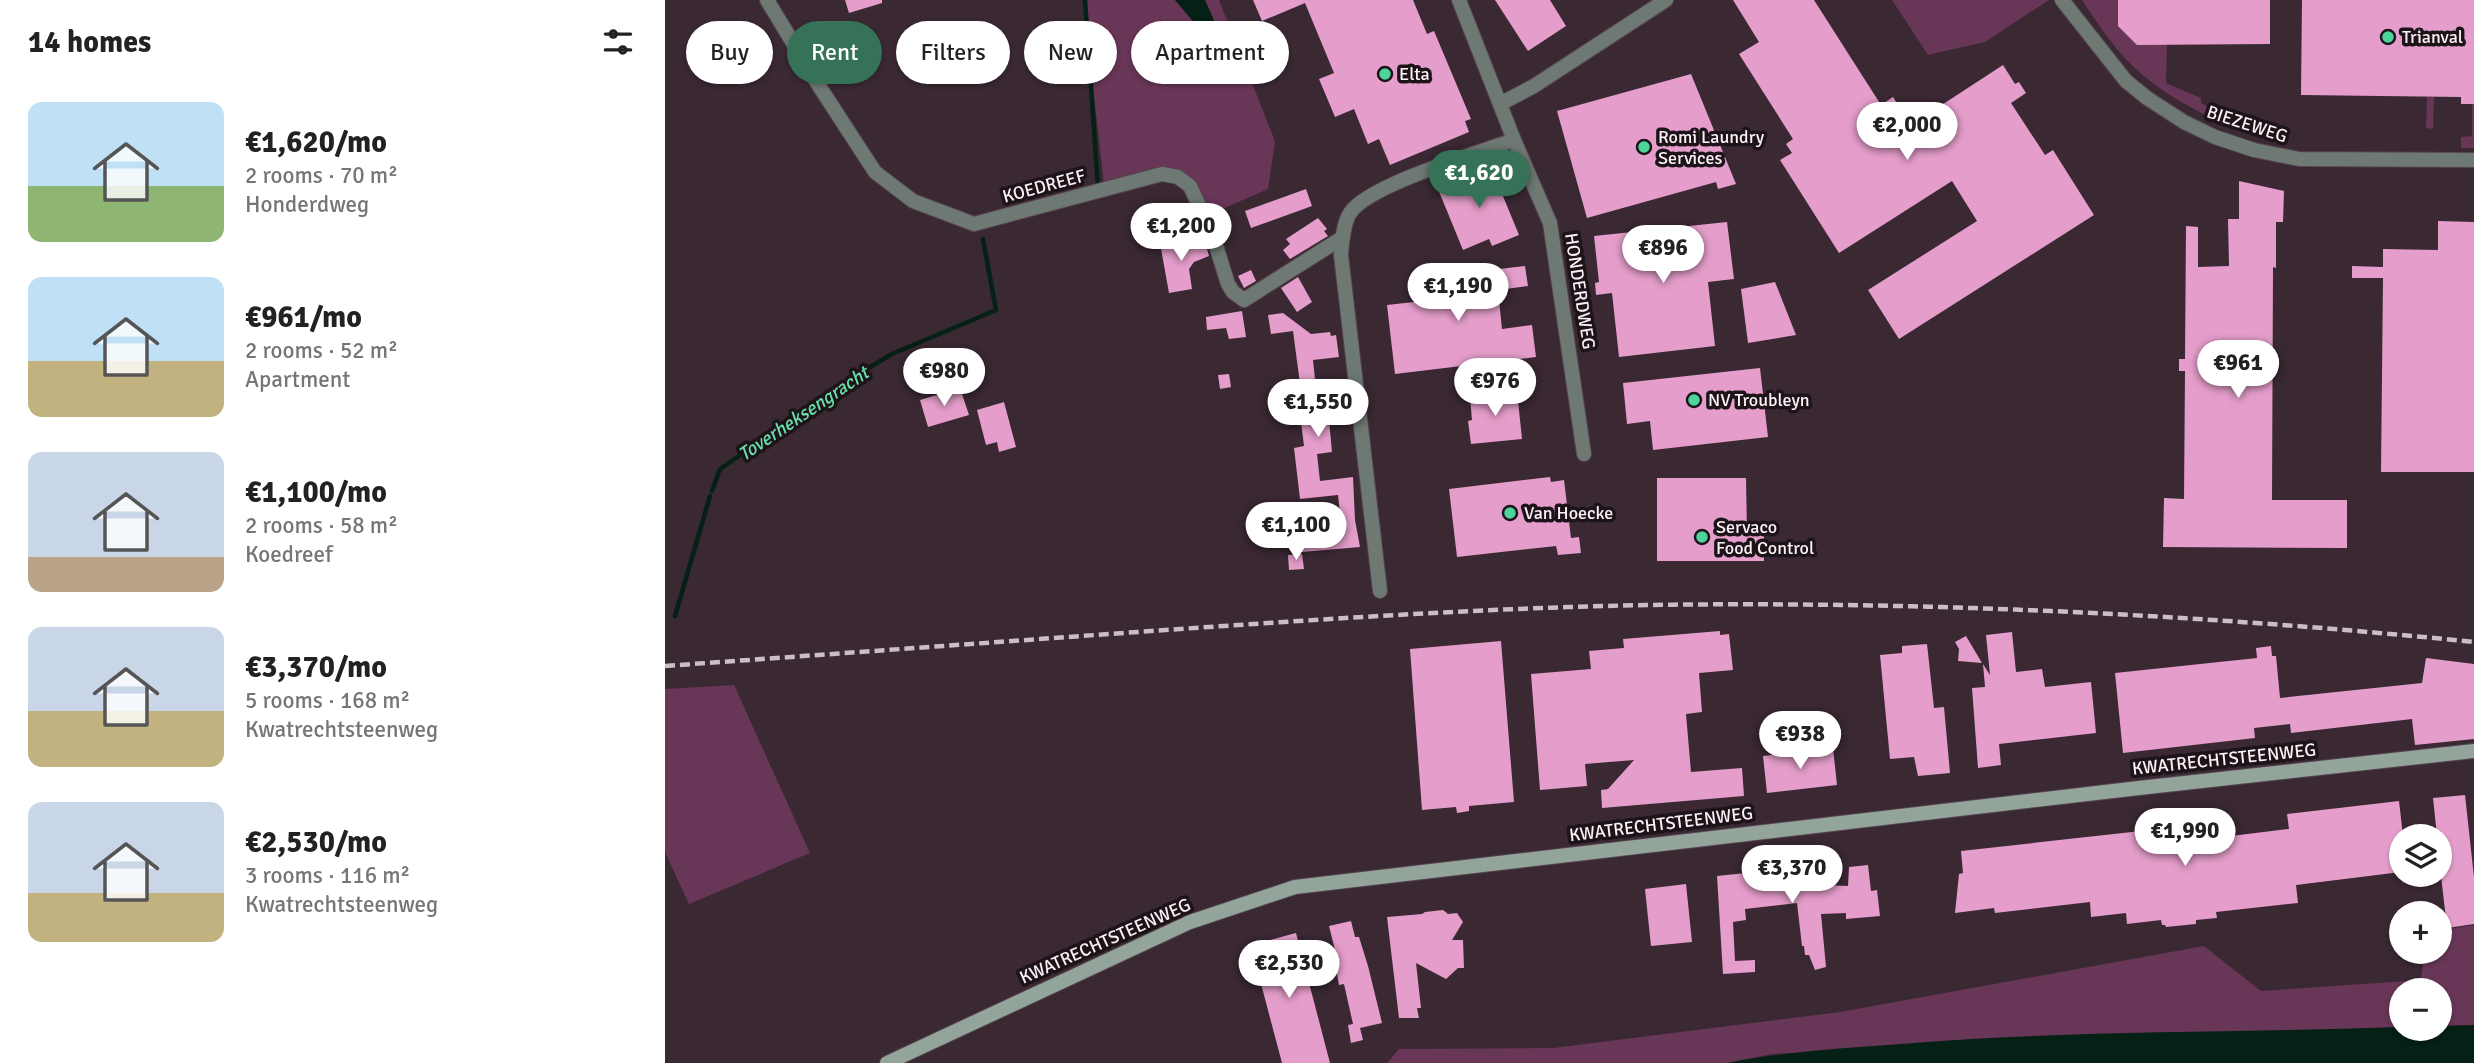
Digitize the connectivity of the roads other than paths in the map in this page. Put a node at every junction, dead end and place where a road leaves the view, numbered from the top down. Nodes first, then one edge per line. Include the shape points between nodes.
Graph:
1 (767, 0) edge
2 (1459, 0) edge
3 (1666, 0) edge
4 (2062, 0) edge
5 (1500, 104) junction
6 (1514, 140) junction
7 (2474, 160) edge
8 (1342, 238) junction
9 (1584, 454) dead end
10 (1380, 591) dead end
11 (2474, 751) edge
12 (887, 1063) edge

1 - 8 street, KOEDREEF via 875,172 913,201 974,224 1162,174 1178,177 1190,186 1228,284 1244,300
2 - 5 street, HONDERDWEG
3 - 5 street
4 - 7 street, BIEZEWEG via 2126,81 2184,122 2215,137 2299,159
5 - 6 street, HONDERDWEG
6 - 8 street via 1378,191 1350,213
6 - 9 street, HONDERDWEG via 1550,223
8 - 10 street
11 - 12 street, KWATRECHTSTEENWEG via 1295,887 1190,922

